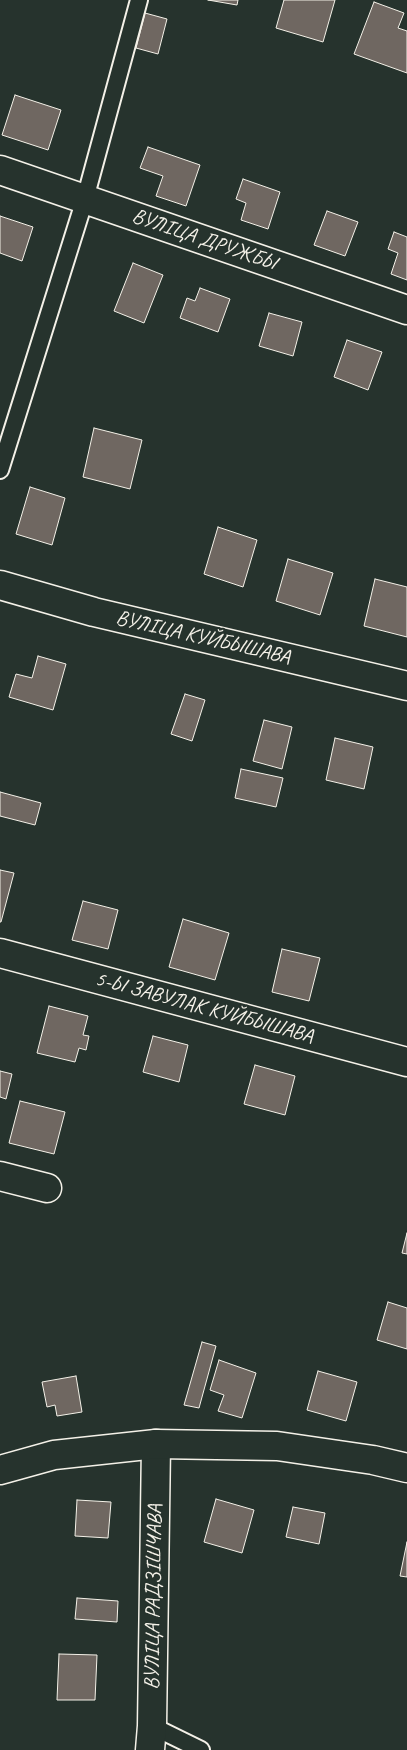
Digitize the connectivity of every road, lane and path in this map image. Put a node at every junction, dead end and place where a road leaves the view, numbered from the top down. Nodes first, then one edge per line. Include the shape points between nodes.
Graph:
1 (139, 0) edge
2 (0, 170) edge
3 (85, 199) junction
4 (407, 310) edge
5 (0, 470) edge
6 (0, 584) edge
7 (407, 686) edge
8 (0, 953) edge
9 (407, 1062) edge
10 (0, 1176) edge
11 (47, 1188) dead end
12 (156, 1444) junction
13 (407, 1468) edge
14 (0, 1470) edge
15 (151, 1738) edge
16 (202, 1750) edge

1 - 3 lane
2 - 3 street, ВУЛІЦА ДРУЖБЫ
3 - 4 street, ВУЛІЦА ДРУЖБЫ
3 - 5 lane
6 - 7 street, ВУЛІЦА КУЙБЫШАВА via 94,612
8 - 9 street, 5-Ы ЗАВУЛАК КУЙБЫШАВА
10 - 11 street
12 - 13 street via 277,1446
12 - 14 street via 54,1455
12 - 15 street, ВУЛІЦА РАДЗІШЧАВА
15 - 16 lane

